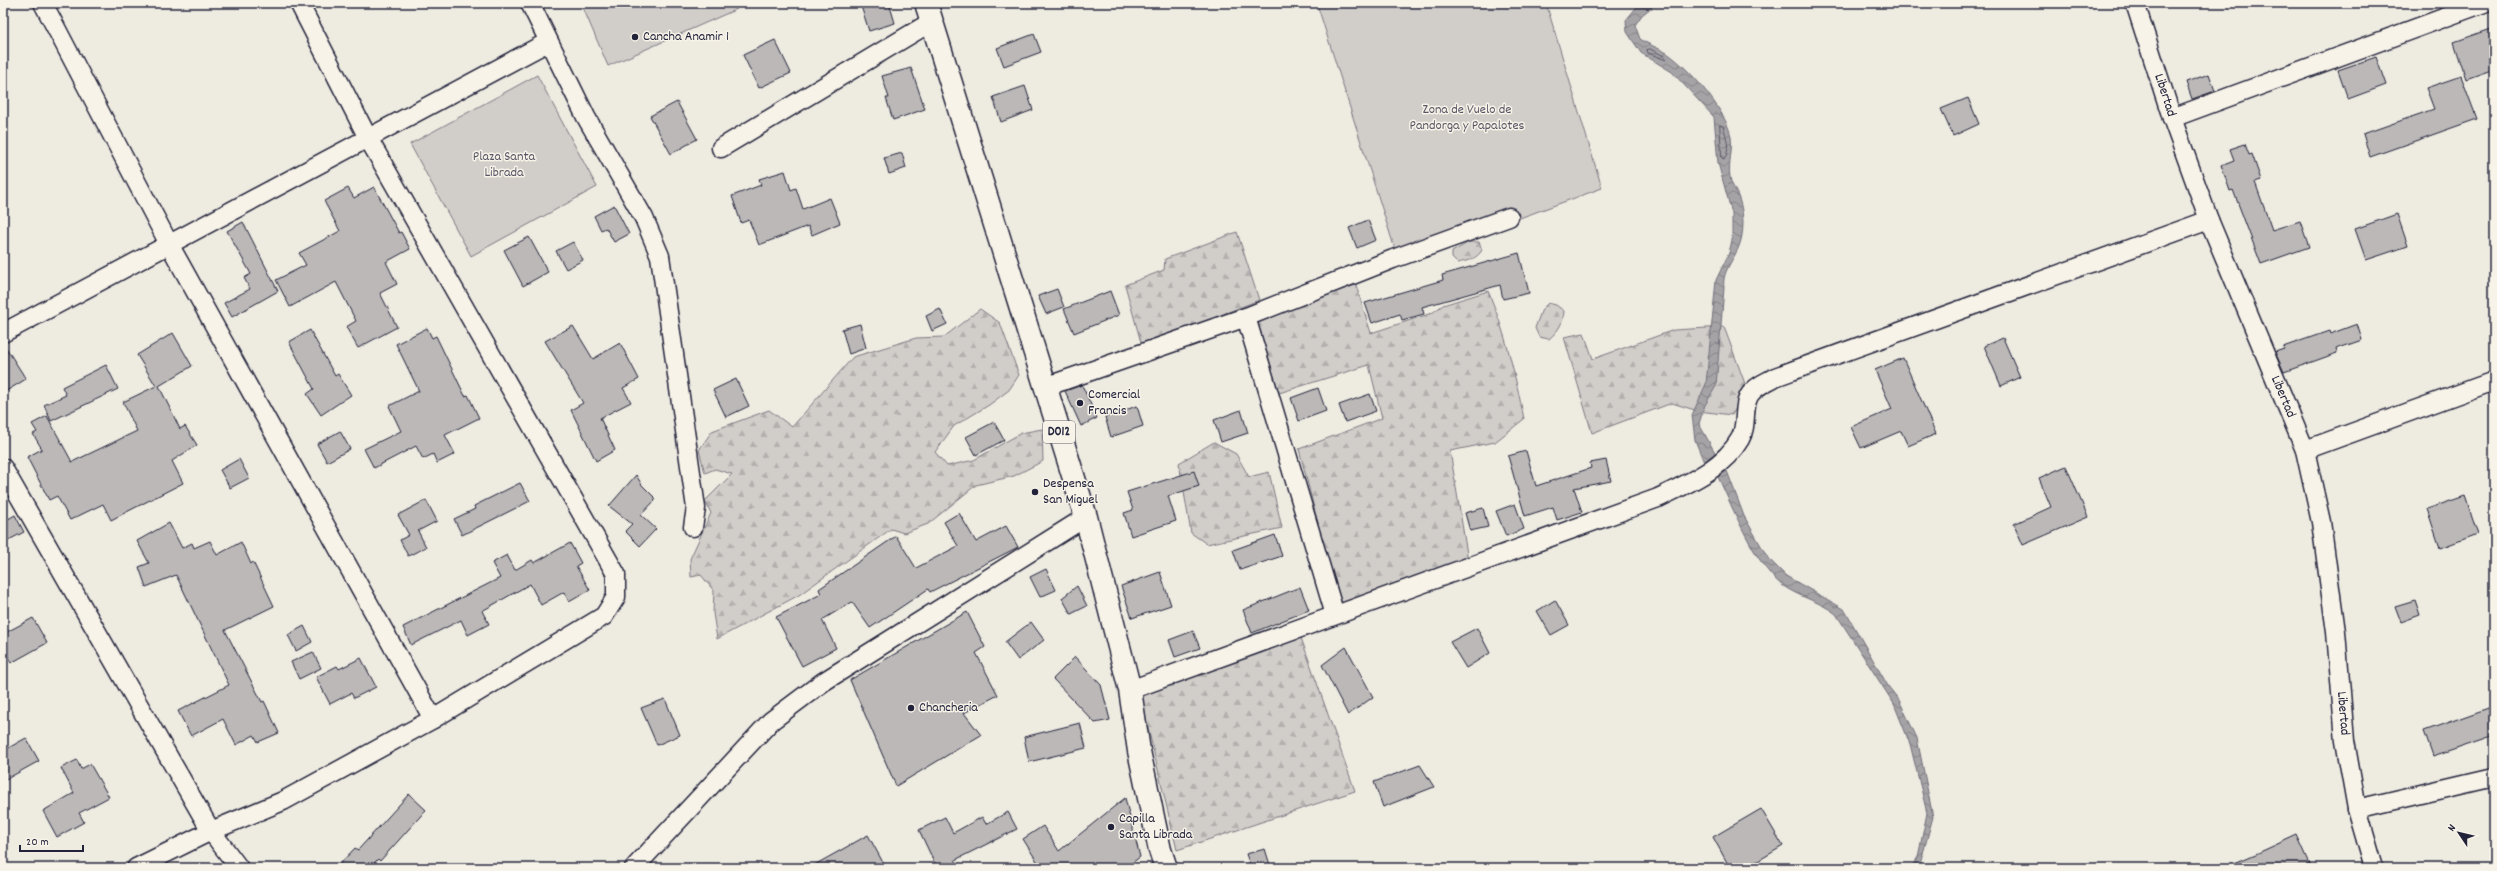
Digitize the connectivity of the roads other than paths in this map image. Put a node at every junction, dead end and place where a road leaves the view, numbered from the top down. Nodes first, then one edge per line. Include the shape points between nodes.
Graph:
1 (43, 3) edge
2 (300, 3) edge
3 (530, 3) edge
4 (2135, 3) edge
5 (2484, 3) edge
6 (929, 12) edge
7 (548, 42) junction
8 (2172, 118) junction
9 (368, 138) junction
10 (721, 148) dead end
11 (1509, 217) dead end
12 (2209, 220) junction
13 (169, 244) junction
14 (1246, 317) junction
15 (3, 333) edge
16 (2494, 381) edge
17 (1045, 387) junction
18 (2305, 450) junction
19 (3, 468) edge
20 (1086, 517) junction
21 (693, 527) dead end
22 (1335, 615) junction
23 (1130, 690) junction
24 (433, 719) junction
25 (2494, 777) edge
26 (2357, 809) junction
27 (210, 831) junction
28 (136, 868) edge
29 (240, 868) edge
30 (634, 868) edge
31 (1166, 868) edge
32 (2374, 868) edge

1 - 13 street
2 - 9 street
3 - 7 street
4 - 8 street, Libertad
5 - 8 street
6 - 10 street
6 - 17 main road, D012
7 - 9 street
7 - 21 street via 586,117 644,218 660,256 696,508
8 - 12 street, Libertad
9 - 13 street
9 - 24 street via 616,574 616,597 604,616
11 - 14 street
12 - 18 street, Libertad
12 - 22 street via 1776,377 1753,390 1746,403 1746,422 1741,438 1727,457 1703,475 1658,498
13 - 15 street
13 - 24 street
14 - 17 street
14 - 22 street
16 - 18 street
17 - 20 main road, D012
18 - 26 street, Libertad via 2321,522 2336,632 2345,742
19 - 27 street
20 - 23 main road, D012
20 - 30 street via 823,682 771,721
22 - 23 street
23 - 31 main road, D012 via 1142,766
24 - 27 street via 283,801
25 - 26 street
26 - 32 street, Libertad
27 - 28 street
27 - 29 street

